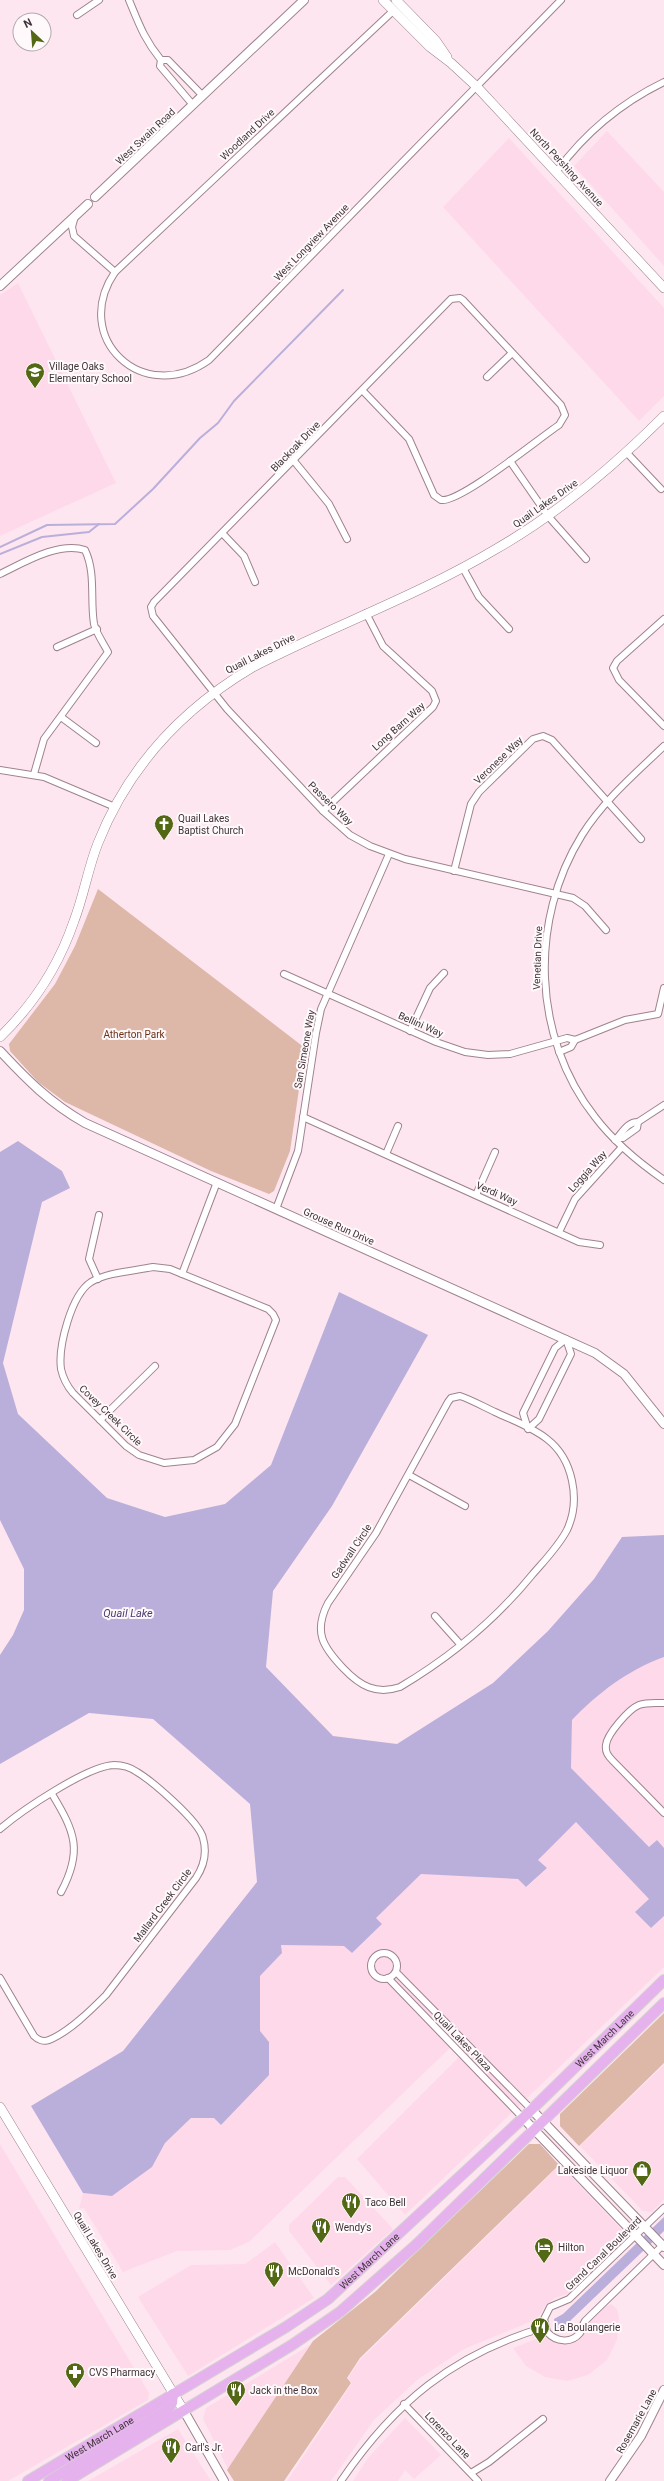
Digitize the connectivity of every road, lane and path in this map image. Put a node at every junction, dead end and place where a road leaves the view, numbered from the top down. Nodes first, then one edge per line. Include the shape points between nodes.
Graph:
1 (99, 0) edge
2 (129, 0) edge
3 (304, 0) edge
4 (383, 0) edge
5 (396, 0) edge
6 (561, 0) edge
7 (393, 11) junction
8 (77, 16) dead end
9 (161, 60) junction
10 (451, 63) junction
11 (664, 82) edge
12 (476, 87) junction
13 (203, 96) junction
14 (193, 105) junction
15 (557, 171) junction
16 (95, 197) joint
17 (88, 204) joint
18 (75, 215) junction
19 (115, 272) junction
20 (0, 286) edge
21 (664, 288) edge
22 (511, 354) junction
23 (487, 377) dead end
24 (363, 391) junction
25 (664, 416) edge
26 (627, 453) junction
27 (294, 461) junction
28 (510, 461) junction
29 (661, 489) dead end
30 (548, 516) junction
31 (223, 534) junction
32 (347, 539) dead end
33 (586, 559) dead end
34 (462, 568) junction
35 (0, 574) edge
36 (256, 582) dead end
37 (151, 610) joint
38 (366, 613) junction
39 (664, 619) edge
40 (96, 629) junction
41 (509, 629) dead end
42 (57, 647) dead end
43 (213, 692) junction
44 (61, 717) junction
45 (664, 726) edge
46 (96, 743) dead end
47 (664, 746) edge
48 (0, 770) edge
49 (34, 774) junction
50 (607, 801) junction
51 (115, 807) junction
52 (323, 811) junction
53 (641, 839) dead end
54 (389, 854) junction
55 (454, 871) junction
56 (555, 894) junction
57 (606, 930) dead end
58 (444, 973) dead end
59 (284, 974) dead end
60 (664, 988) edge
61 (327, 993) junction
62 (410, 1030) junction
63 (0, 1037) edge
64 (575, 1040) junction
65 (556, 1041) junction
66 (0, 1051) edge
67 (559, 1052) junction
68 (664, 1105) edge
69 (303, 1117) junction
70 (398, 1126) dead end
71 (617, 1139) junction
72 (622, 1147) junction
73 (495, 1152) dead end
74 (386, 1154) junction
75 (664, 1180) edge
76 (217, 1182) junction
77 (476, 1195) junction
78 (276, 1209) junction
79 (99, 1215) dead end
80 (559, 1232) junction
81 (600, 1245) dead end
82 (182, 1274) junction
83 (98, 1279) junction
84 (566, 1339) junction
85 (155, 1366) dead end
86 (100, 1420) junction
87 (664, 1424) edge
88 (528, 1429) junction
89 (409, 1475) junction
90 (465, 1506) dead end
91 (435, 1616) dead end
92 (460, 1644) junction
93 (664, 1703) edge
94 (52, 1794) junction
95 (664, 1813) edge
96 (0, 1828) edge
97 (61, 1892) dead end
98 (396, 1972) junction
99 (0, 1978) edge
100 (388, 1978) junction
101 (664, 1980) edge
102 (664, 2003) edge
103 (0, 2107) edge
104 (532, 2110) junction
105 (523, 2118) junction
106 (543, 2121) junction
107 (534, 2129) junction
108 (563, 2142) junction
109 (554, 2151) junction
110 (664, 2208) edge
111 (645, 2226) junction
112 (636, 2235) junction
113 (663, 2246) edge
114 (653, 2254) junction
115 (664, 2265) edge
116 (545, 2327) junction
117 (664, 2390) edge
118 (173, 2394) junction
119 (404, 2404) junction
120 (184, 2411) junction
121 (542, 2419) dead end
122 (471, 2473) junction
123 (28, 2481) edge
124 (49, 2481) edge
125 (67, 2481) edge
126 (224, 2481) edge
127 (341, 2481) edge
128 (478, 2481) edge
129 (610, 2481) edge

1 - 8 street
2 - 9 street via 138,26
3 - 13 street, West Swain Road
4 - 7 main road, North Pershing Avenue
5 - 10 main road, North Pershing Avenue via 436,41
6 - 12 street, West Longview Avenue
7 - 10 main road, North Pershing Avenue via 430,47
7 - 19 street, Woodland Drive
9 - 13 street via 168,60
9 - 14 street via 159,64 163,70
10 - 12 main road, North Pershing Avenue
11 - 15 street via 613,113 570,154
12 - 15 main road, North Pershing Avenue
12 - 19 street, West Longview Avenue via 209,360 196,370 179,376 153,375 132,368 117,355 106,338 101,321 101,308 108,282
13 - 14 street, West Swain Road
14 - 16 street, West Swain Road
15 - 21 main road, North Pershing Avenue
16 - 17 street, West Swain Road
17 - 18 street, West Swain Road
18 - 19 street via 72,227 74,236
18 - 20 street, West Swain Road
22 - 23 street
22 - 24 street, Blackoak Drive via 463,300 455,299 446,304
22 - 28 street via 561,405 565,415 559,425
24 - 27 street, Blackoak Drive
24 - 28 street via 404,431 434,494 441,500 450,500
25 - 26 main road, Quail Lakes Drive
26 - 29 street
26 - 30 main road, Quail Lakes Drive
27 - 31 street, Blackoak Drive
27 - 32 street via 329,504
28 - 30 street
30 - 33 street
30 - 34 main road, Quail Lakes Drive
31 - 36 street via 244,556
31 - 37 street, Blackoak Drive via 154,602
34 - 38 main road, Quail Lakes Drive
34 - 41 street via 479,597
35 - 40 street via 41,554 77,547 85,550 92,577
37 - 43 street, Passero Way via 153,616
38 - 43 main road, Quail Lakes Drive via 253,667
38 - 52 street, Long Barn Way via 383,646 432,691 436,701 433,708
39 - 45 street via 617,661 614,668 619,680
40 - 42 street
40 - 44 street via 108,652
43 - 51 main road, Quail Lakes Drive via 186,714 156,745 124,789
43 - 52 street, Passero Way
44 - 46 street
44 - 49 street via 44,739
47 - 50 street, Venetian Drive
48 - 49 street
49 - 51 street via 68,785
50 - 53 street
50 - 55 street, Veronese Way via 552,740 543,736 537,737 474,798 468,812
50 - 56 street, Venetian Drive via 581,836 565,866
51 - 63 main road, Quail Lakes Drive via 98,843 64,947 33,1000
52 - 54 street, Passero Way via 350,835
54 - 55 street, Passero Way
54 - 61 street, San Simeone Way
55 - 56 street, Passero Way
56 - 57 street, Passero Way via 579,901
56 - 65 street, Venetian Drive via 547,928 544,974 546,998
58 - 62 street via 430,988
59 - 61 street, Bellini Way
60 - 64 street via 658,1014 625,1020
61 - 62 street, Bellini Way
61 - 69 street, San Simeone Way via 316,1033
62 - 65 street, Bellini Way via 450,1048 488,1055 521,1052
64 - 65 street via 567,1038
64 - 67 street via 571,1047
65 - 67 street, Venetian Drive
66 - 76 street, Grouse Run Drive via 33,1087 70,1114 95,1128
67 - 71 street, Venetian Drive via 584,1102
68 - 71 street via 638,1122 637,1128 623,1138
69 - 74 street, Verdi Way
69 - 78 street, San Simeone Way via 294,1168
70 - 74 street
71 - 72 street, Venetian Drive
72 - 75 street, Venetian Drive
72 - 80 street, Loggia Way via 575,1199
73 - 77 street
74 - 77 street, Verdi Way
76 - 78 street, Grouse Run Drive
76 - 82 street
77 - 80 street, Verdi Way
78 - 84 street, Grouse Run Drive
79 - 83 street via 89,1260
80 - 81 street, Verdi Way via 579,1242
82 - 83 street, Covey Creek Circle via 170,1269 153,1267
82 - 86 street, Covey Creek Circle via 268,1309 274,1314 275,1324 235,1424 223,1441 210,1452 194,1460 173,1463 155,1461 139,1455
83 - 86 street, Covey Creek Circle via 82,1290 74,1301 61,1362 68,1388
84 - 87 street, Grouse Run Drive via 601,1356 624,1374
84 - 88 street via 571,1354 539,1419
84 - 88 street via 555,1348 523,1413
85 - 86 street
88 - 89 street, Gadwall Circle via 466,1398 455,1396 448,1402
88 - 92 street, Gadwall Circle via 547,1439 567,1465 574,1493 570,1521 560,1541 527,1582 498,1612
89 - 90 street
89 - 92 street, Gadwall Circle via 376,1533 324,1612 320,1626 322,1638 330,1654 352,1678 364,1686 377,1690 400,1687
91 - 92 street
93 - 95 street via 646,1703 625,1716 608,1738 606,1753
94 - 96 street, Mallard Creek Circle via 19,1813
94 - 97 street via 69,1825 74,1847 72,1869
94 - 99 street, Mallard Creek Circle via 99,1768 115,1765 132,1769 165,1795 198,1827 205,1850 203,1864 196,1878 106,1995 89,2012 49,2040 41,2040 34,2036
98 - 100 street
98 - 100 street via 397,1964 393,1956 385,1952 377,1955 371,1962 371,1970 376,1977
98 - 104 street, Quail Lakes Plaza
100 - 105 street, Quail Lakes Plaza
101 - 104 main road, West March Lane
102 - 106 main road, West March Lane
103 - 118 main road, Quail Lakes Drive
104 - 105 main road, West March Lane
104 - 106 street
105 - 107 street
105 - 118 main road, West March Lane via 328,2299
106 - 107 main road, West March Lane
106 - 108 street
107 - 109 street
107 - 120 main road, West March Lane via 417,2244 340,2312 292,2345
108 - 109 street
108 - 111 street
109 - 112 street
110 - 111 street, Grand Canal Boulevard
111 - 112 street, Grand Canal Boulevard
111 - 113 street
112 - 114 street
112 - 116 street, Grand Canal Boulevard via 569,2299 550,2306 545,2314
113 - 114 street
114 - 115 street
114 - 116 street via 585,2321 576,2336 568,2340 559,2340 551,2336
116 - 119 street via 513,2337 475,2354 438,2377
117 - 129 street, Rosemarie Lane via 641,2436
118 - 120 main road, Quail Lakes Drive
118 - 123 main road, West March Lane
118 - 124 main road via 168,2410
119 - 122 street, Lorenzo Lane
119 - 127 street via 373,2436
120 - 125 main road, West March Lane
120 - 126 street
121 - 122 street via 489,2462
122 - 128 street, Lorenzo Lane

